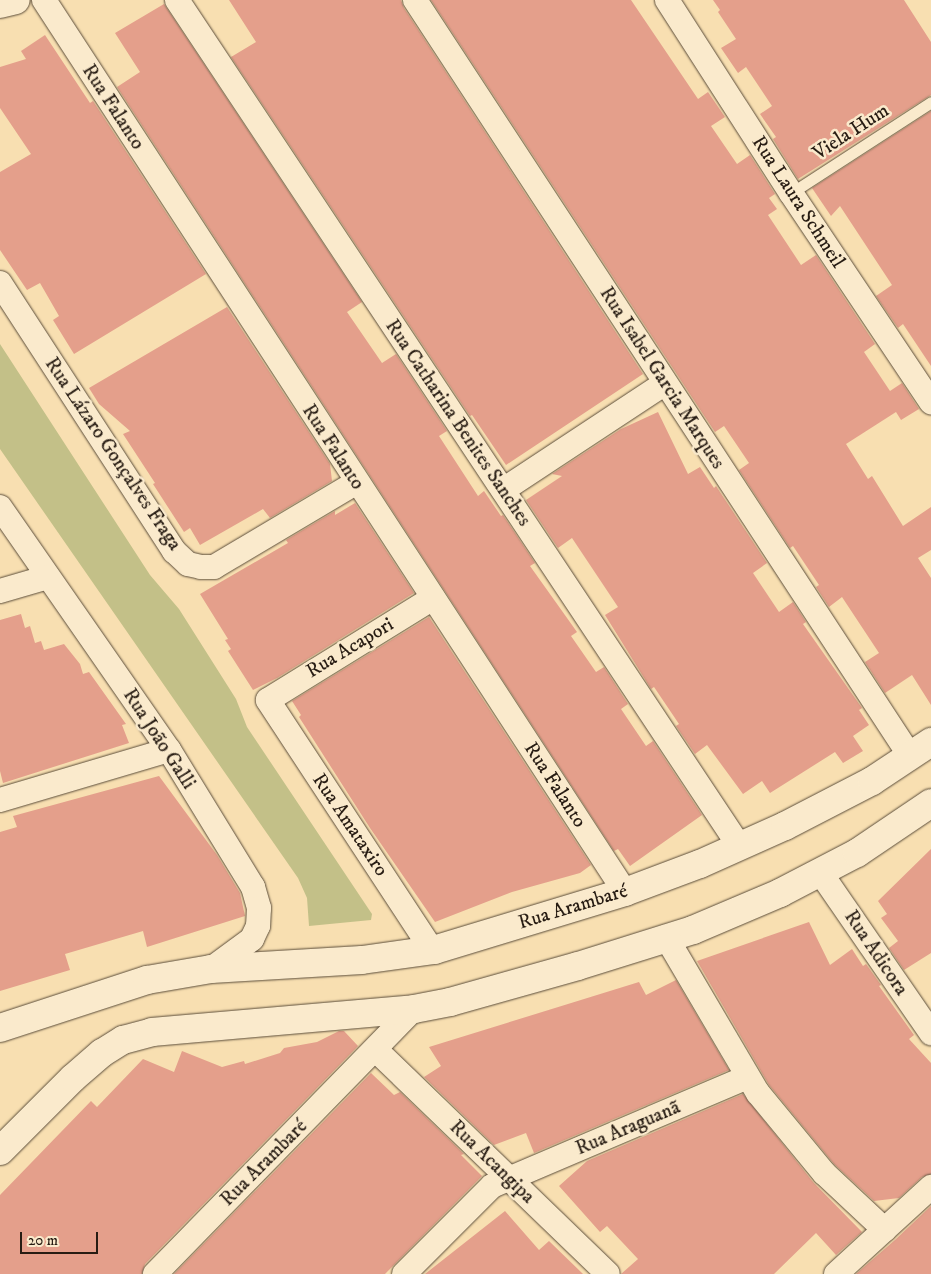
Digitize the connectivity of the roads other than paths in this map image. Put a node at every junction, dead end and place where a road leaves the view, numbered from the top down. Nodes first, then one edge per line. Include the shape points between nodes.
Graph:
1 (16, 0) edge
2 (44, 0) edge
3 (177, 0) edge
4 (415, 0) edge
5 (667, 0) edge
6 (0, 4) edge
7 (931, 102) edge
8 (791, 193) junction
9 (0, 283) edge
10 (664, 384) junction
11 (931, 402) edge
12 (357, 482) junction
13 (503, 490) junction
14 (0, 507) edge
15 (48, 577) junction
16 (0, 591) edge
17 (433, 598) junction
18 (268, 700) joint
19 (920, 749) edge
20 (169, 750) junction
21 (0, 800) edge
22 (931, 803) edge
23 (740, 847) junction
24 (820, 872) junction
25 (625, 892) junction
26 (666, 937) junction
27 (432, 950) junction
28 (211, 969) junction
29 (414, 1009) junction
30 (0, 1028) edge
31 (931, 1034) edge
32 (376, 1050) junction
33 (748, 1077) junction
34 (0, 1151) edge
35 (508, 1178) junction
36 (931, 1187) edge
37 (885, 1230) junction
38 (156, 1274) edge
39 (404, 1274) edge
40 (608, 1274) edge
41 (836, 1274) edge

1 - 6 main road
2 - 12 street, Rua Falanto
3 - 13 street, Rua Catharina Benites Sanches
4 - 10 street, Rua Isabel Garcia Marques
5 - 8 street, Rua Laura Schmeil
7 - 8 lane, Viela Hum
8 - 11 street, Rua Laura Schmeil
9 - 12 street, Rua Lázaro Gonçalves Fraga via 174,551 188,564 214,567
10 - 13 street
10 - 19 street, Rua Isabel Garcia Marques
12 - 17 street, Rua Falanto
13 - 23 street, Rua Catharina Benites Sanches
14 - 15 street, Rua João Galli
15 - 16 street
15 - 20 street, Rua João Galli
17 - 18 street, Rua Acapori
17 - 25 street, Rua Falanto
18 - 27 street, Rua Amataxiro
19 - 23 main road, Rua Arambaré via 872,781
20 - 21 street
20 - 28 street, Rua João Galli via 253,887 259,908 258,926 252,939
22 - 24 main road via 857,853
23 - 25 main road, Rua Arambaré
24 - 26 main road via 693,930
24 - 31 street, Rua Adicora
25 - 27 main road, Rua Arambaré
26 - 29 main road via 560,971
26 - 33 street
27 - 28 main road, Rua Arambaré via 362,960
28 - 30 main road, Rua Arambaré via 147,980
29 - 32 street, Rua Arambaré
29 - 34 main road via 152,1032 123,1040 102,1053
32 - 35 street, Rua Acangipa
32 - 38 street, Rua Arambaré
33 - 35 street, Rua Araguanã
33 - 37 street via 798,1144
35 - 39 street, Rua Araguanã via 480,1196
35 - 40 street, Rua Acangipa
36 - 37 street
37 - 41 street

